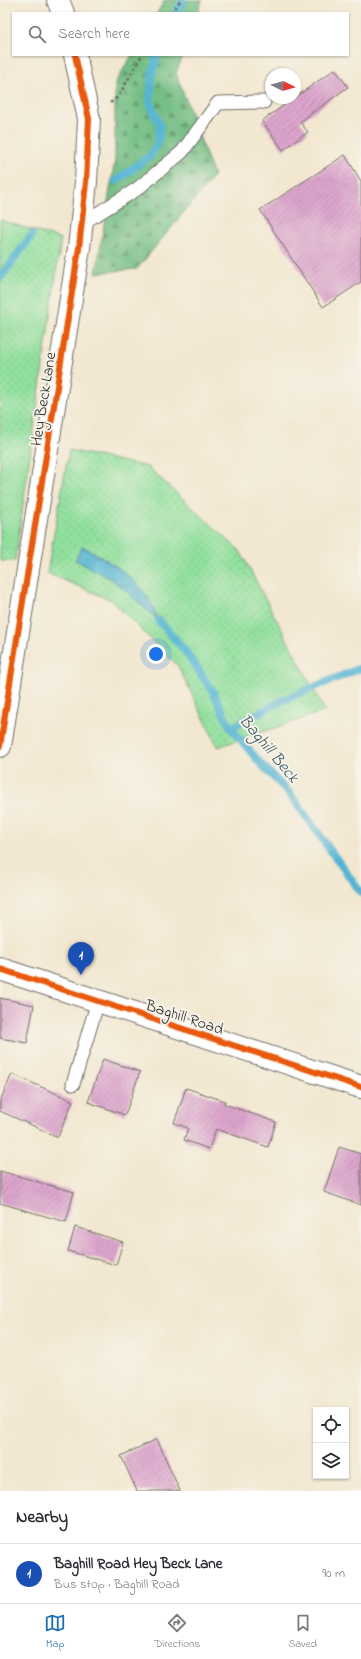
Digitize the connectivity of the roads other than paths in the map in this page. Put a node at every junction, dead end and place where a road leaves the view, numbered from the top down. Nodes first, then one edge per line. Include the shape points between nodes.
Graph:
1 (58, 0) edge
2 (63, 12) edge
3 (75, 56) edge
4 (264, 102) dead end
5 (81, 224) junction
6 (0, 746) edge
7 (0, 970) edge
8 (98, 1001) junction
9 (73, 1084) dead end
10 (361, 1087) edge

1 - 2 street
3 - 5 street, Hey Beck Lane via 89,119
4 - 5 lane via 218,103 182,152 137,189
5 - 6 street, Hey Beck Lane
7 - 8 street, Baghill Road
8 - 9 lane
8 - 10 street, Baghill Road

